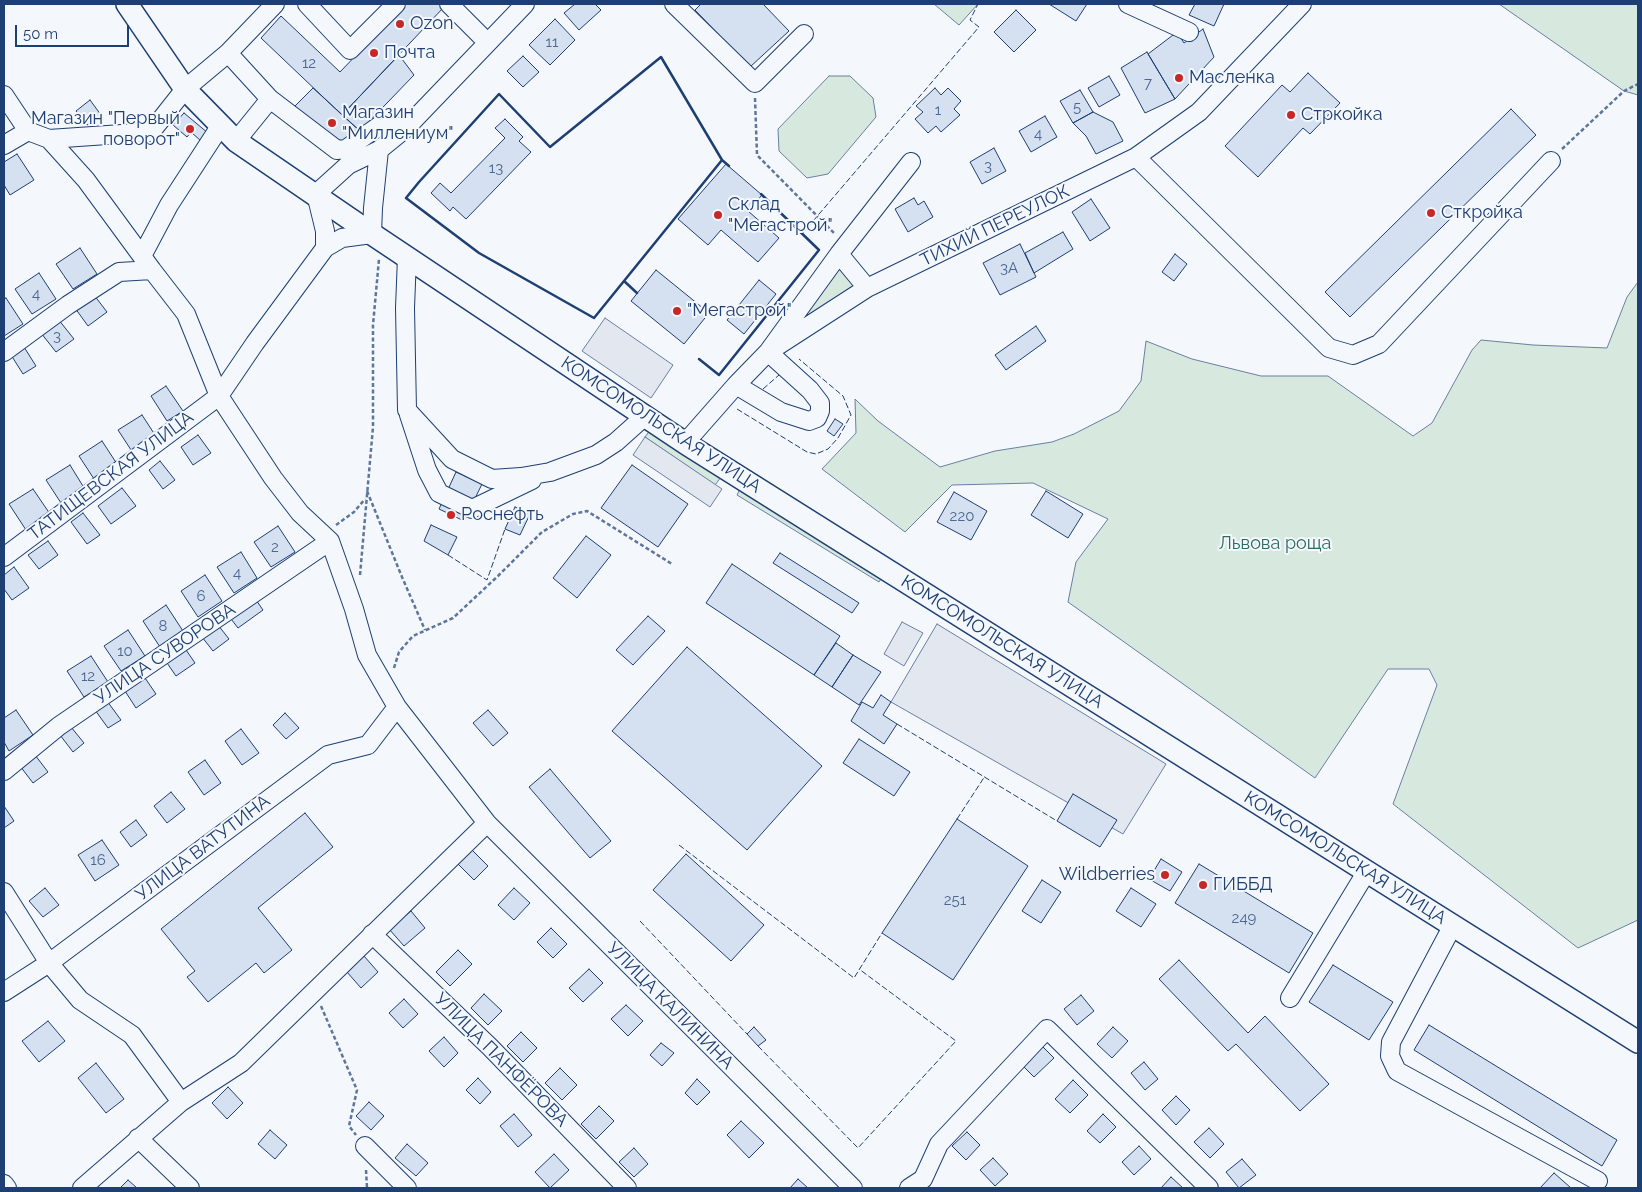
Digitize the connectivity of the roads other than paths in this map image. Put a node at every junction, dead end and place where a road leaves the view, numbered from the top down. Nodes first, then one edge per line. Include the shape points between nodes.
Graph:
1 (127, 4) edge
2 (275, 4) edge
3 (307, 4) edge
4 (396, 4) edge
5 (449, 4) edge
6 (525, 4) edge
7 (674, 4) edge
8 (1128, 4) edge
9 (1302, 4) edge
10 (1189, 32) dead end
11 (804, 34) dead end
12 (487, 42) junction
13 (228, 53) junction
14 (185, 89) junction
15 (4, 95) edge
16 (270, 99) junction
17 (221, 125) junction
18 (406, 128) junction
19 (28, 131) junction
20 (49, 139) junction
21 (236, 141) junction
22 (4, 145) edge
23 (337, 150) junction
24 (379, 150) junction
25 (1136, 157) junction
26 (1551, 161) road end
27 (911, 162) dead end
28 (348, 165) junction
29 (316, 194) junction
30 (376, 237) junction
31 (324, 248) junction
32 (842, 250) junction
33 (407, 258) junction
34 (147, 263) junction
35 (867, 288) junction
36 (4, 352) edge
37 (768, 352) junction
38 (736, 385) junction
39 (219, 396) junction
40 (407, 410) junction
41 (645, 416) junction
42 (685, 443) junction
43 (550, 472) junction
44 (332, 534) junction
45 (4, 557) edge
46 (394, 701) junction
47 (4, 771) edge
48 (487, 823) junction
49 (1366, 871) junction
50 (4, 892) edge
51 (1453, 925) junction
52 (372, 934) junction
53 (49, 963) junction
54 (4, 992) edge
55 (1290, 998) dead end
56 (1638, 1042) edge
57 (182, 1102) junction
58 (138, 1138) junction
59 (365, 1146) road end
60 (1598, 1181) dead end
61 (4, 1184) edge
62 (7, 1188) edge
63 (82, 1188) edge
64 (190, 1188) edge
65 (407, 1188) edge
66 (627, 1188) edge
67 (853, 1188) edge
68 (908, 1188) edge
69 (1209, 1188) edge

1 - 14 main road, КОМСОМОЛЬСКАЯ УЛИЦА
2 - 13 street
3 - 4 street via 350,50
5 - 12 street
6 - 12 street
7 - 11 street via 755,83
8 - 10 street
9 - 25 street, ТИХИЙ ПЕРЕУЛОК via 1199,112
12 - 18 street
13 - 14 street
13 - 16 street
14 - 17 main road, КОМСОМОЛЬСКАЯ УЛИЦА
14 - 20 street via 151,132
15 - 19 street
16 - 21 street
16 - 23 street
17 - 21 main road, КОМСОМОЛЬСКАЯ УЛИЦА
17 - 34 street via 169,205
18 - 23 street via 382,124 346,149
18 - 24 street
19 - 20 street
19 - 22 street
20 - 34 street via 86,180
21 - 29 main road, КОМСОМОЛЬСКАЯ УЛИЦА
23 - 28 street via 340,160
24 - 28 street
24 - 30 street via 373,208
25 - 26 street via 1329,348 1352,355 1379,344
25 - 35 street, ТИХИЙ ПЕРЕУЛОК
27 - 32 street
28 - 29 street
29 - 30 main road, КОМСОМОЛЬСКАЯ УЛИЦА
29 - 31 street via 325,231
30 - 31 street via 342,238
30 - 33 main road, КОМСОМОЛЬСКАЯ УЛИЦА
31 - 39 street, ТАТИЩЕВСКАЯ УЛИЦА
32 - 35 street
32 - 37 street
33 - 40 street
33 - 41 main road, КОМСОМОЛЬСКАЯ УЛИЦА
34 - 36 street via 119,272
34 - 39 street via 186,314
35 - 37 street, ТИХИЙ ПЕРЕУЛОК
37 - 38 street, ТИХИЙ ПЕРЕУЛОК
37 - 38 street via 820,403 817,418 809,421 781,412
38 - 42 street, ТИХИЙ ПЕРЕУЛОК
39 - 44 street via 300,513
39 - 45 street, ТАТИЩЕВСКАЯ УЛИЦА
40 - 43 street via 452,459 492,479
40 - 43 street via 427,470 439,493 472,510
41 - 42 main road, КОМСОМОЛЬСКАЯ УЛИЦА
41 - 43 street via 616,442 596,454
42 - 49 main road, КОМСОМОЛЬСКАЯ УЛИЦА
44 - 46 street, УЛИЦА КАЛИНИНА via 367,655
44 - 47 street, УЛИЦА СУВОРОВА via 59,726
46 - 48 street, УЛИЦА КАЛИНИНА
46 - 53 street, УЛИЦА ВАТУТИНА via 368,745 328,755
48 - 52 street
48 - 67 street, УЛИЦА КАЛИНИНА
49 - 51 main road, КОМСОМОЛЬСКАЯ УЛИЦА
49 - 55 street
50 - 53 street
51 - 56 main road, КОМСОМОЛЬСКАЯ УЛИЦА
51 - 60 street via 1391,1042 1390,1056 1397,1071
52 - 57 street via 240,1063
52 - 66 street, УЛИЦА ПАНФЁРОВА via 490,1047
53 - 54 street, УЛИЦА ВАТУТИНА
53 - 57 street via 80,1000 132,1035
57 - 58 street
58 - 63 street
58 - 64 street
59 - 65 street
61 - 62 street
68 - 69 street via 923,1179 939,1144 1047,1029

